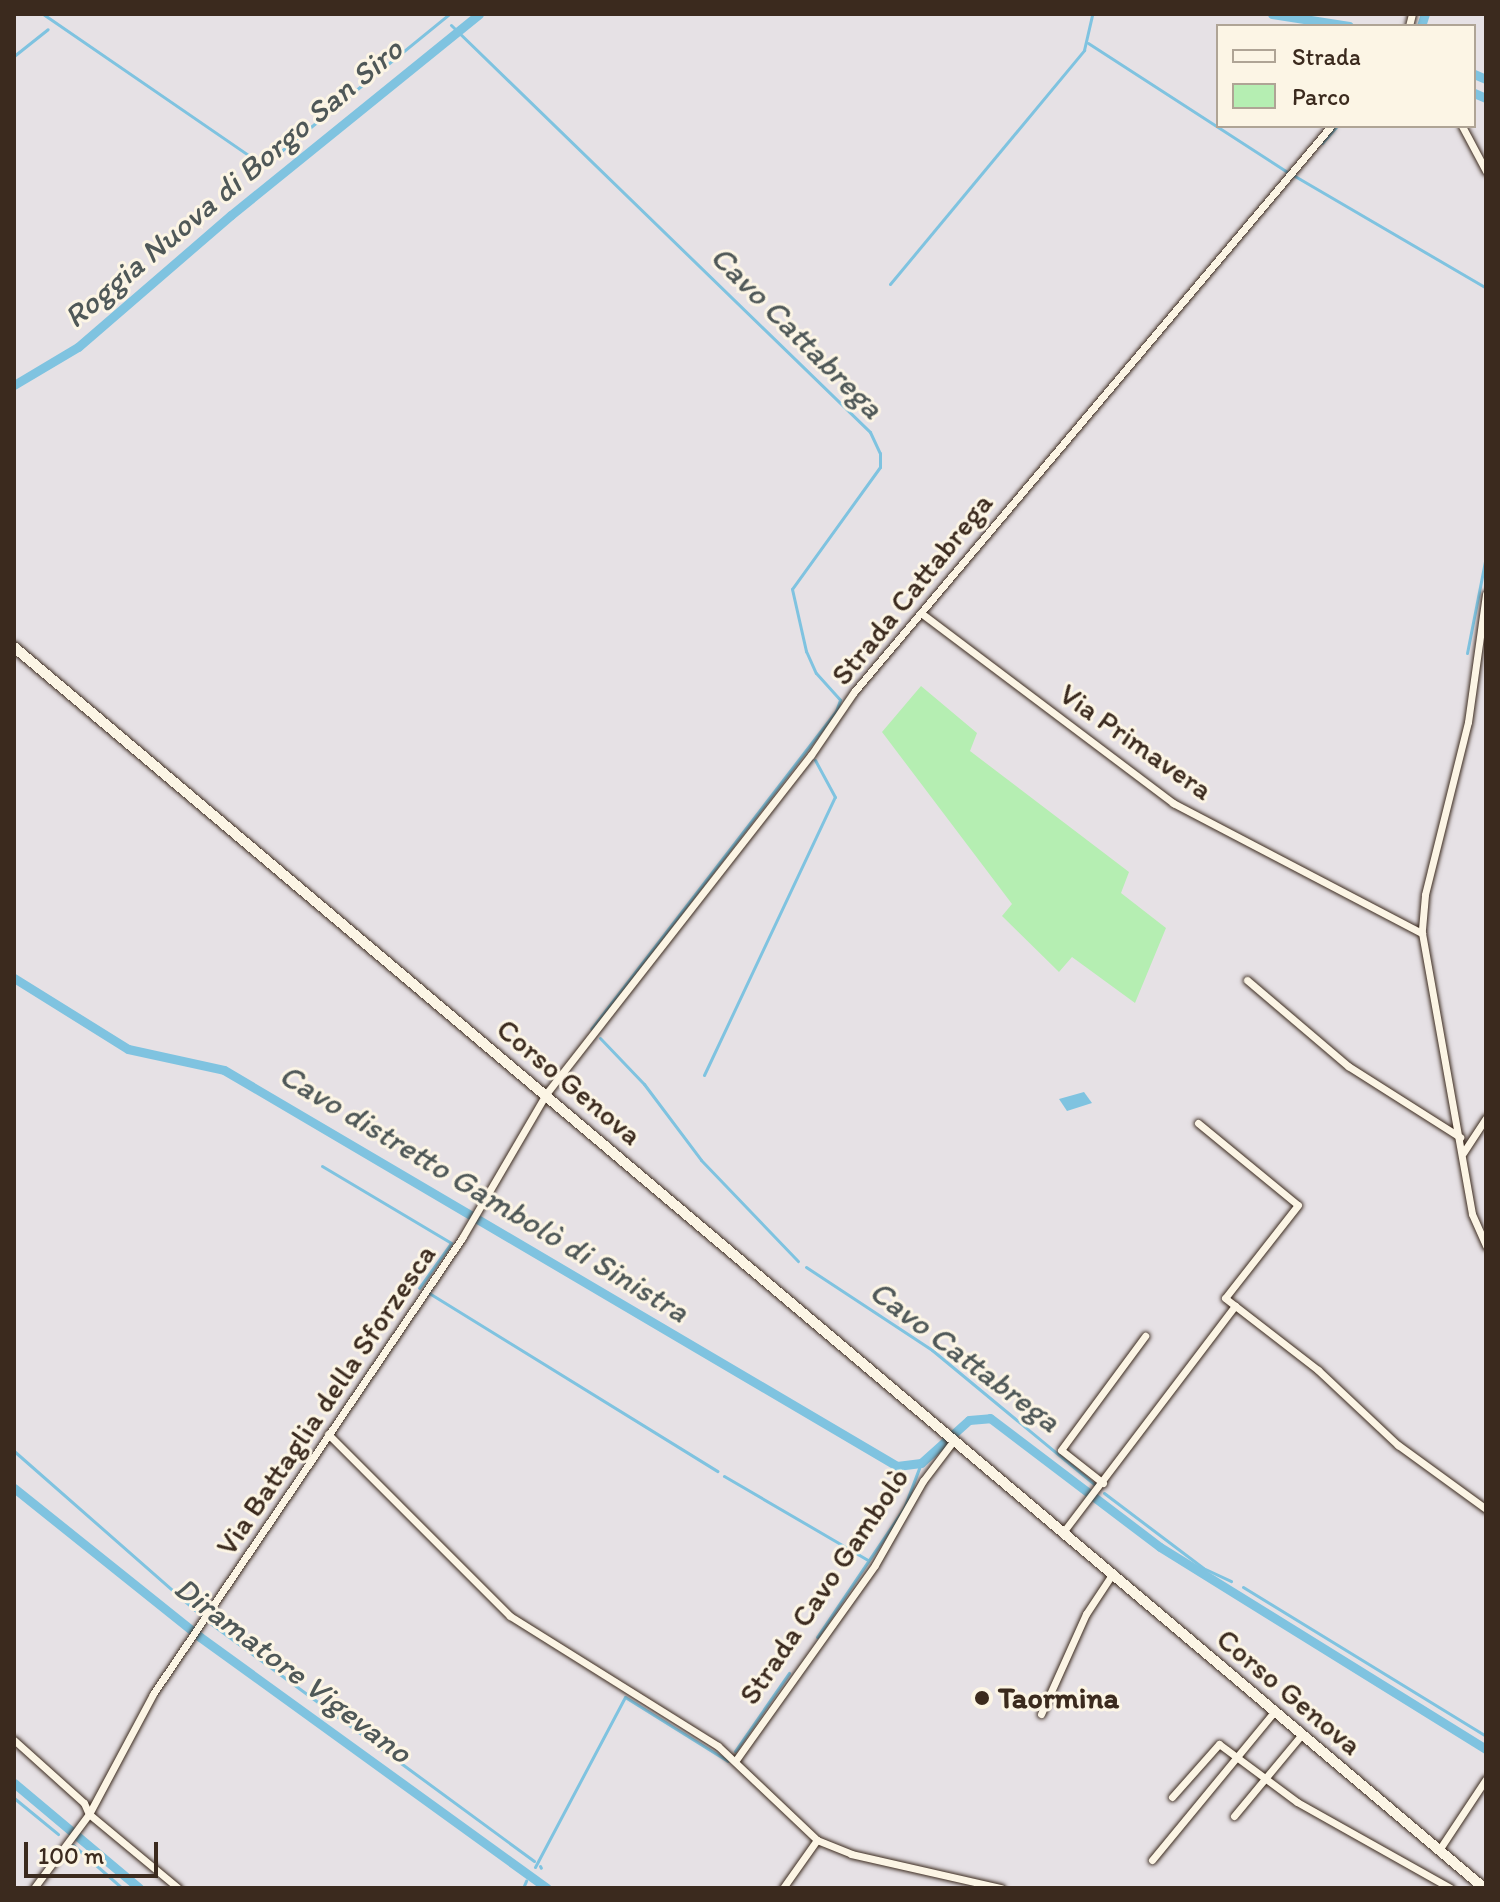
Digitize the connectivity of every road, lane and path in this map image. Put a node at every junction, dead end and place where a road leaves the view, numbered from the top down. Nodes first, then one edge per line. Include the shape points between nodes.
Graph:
1 (1329, 128) edge
2 (1463, 128) edge
3 (1486, 171) edge
4 (1486, 594) edge
5 (921, 613) junction
6 (14, 647) edge
7 (1422, 933) junction
8 (1247, 980) dead end
9 (546, 1094) junction
10 (1486, 1118) edge
11 (1198, 1123) dead end
12 (1460, 1137) junction
13 (1463, 1153) junction
14 (1486, 1246) edge
15 (1235, 1306) junction
16 (1145, 1336) dead end
17 (328, 1434) junction
18 (954, 1440) junction
19 (1103, 1483) junction
20 (1486, 1509) edge
21 (1064, 1531) junction
22 (1113, 1573) junction
23 (1275, 1711) junction
24 (1041, 1714) dead end
25 (1302, 1734) junction
26 (14, 1740) edge
27 (1237, 1757) junction
28 (736, 1760) junction
29 (1486, 1779) edge
30 (1264, 1780) junction
31 (1172, 1797) dead end
32 (89, 1814) junction
33 (1234, 1816) dead end
34 (817, 1840) junction
35 (1439, 1850) junction
36 (1152, 1860) dead end
37 (34, 1888) edge
38 (178, 1888) edge
39 (783, 1888) edge
40 (1001, 1888) edge
41 (1450, 1888) edge
42 (1484, 1888) edge

1 - 5 street, Strada Cattabrega
2 - 3 street
4 - 7 street via 1468,722 1425,895
5 - 7 street, Via Primavera via 1173,803
5 - 9 street, Strada Cattabrega
6 - 9 main road, Corso Genova
7 - 12 street
8 - 12 street via 1348,1066
9 - 17 street, Via Battaglia della Sforzesca via 475,1218
9 - 18 main road, Corso Genova
10 - 13 street
11 - 15 street via 1298,1205 1225,1298
12 - 13 street
13 - 14 street via 1472,1214
15 - 19 street
15 - 20 street via 1318,1370 1398,1445
16 - 19 street via 1061,1450
17 - 28 street via 510,1616
17 - 32 street, Via Battaglia della Sforzesca via 153,1694
18 - 21 main road, Corso Genova
18 - 28 street, Strada Cavo Gambolò via 923,1481 875,1565
19 - 21 street
21 - 22 main road, Corso Genova
22 - 23 main road, Corso Genova
22 - 24 street via 1086,1614
23 - 25 main road, Corso Genova
23 - 27 street
25 - 30 street
25 - 35 main road, Corso Genova
26 - 32 street via 84,1803
27 - 30 street
27 - 31 street via 1214,1744
27 - 36 street
28 - 34 street via 764,1794
29 - 35 street
30 - 33 street
30 - 41 street
32 - 37 street, Via Battaglia della Sforzesca
32 - 38 street
34 - 39 street
34 - 40 street via 851,1854
35 - 42 main road, Corso Genova

